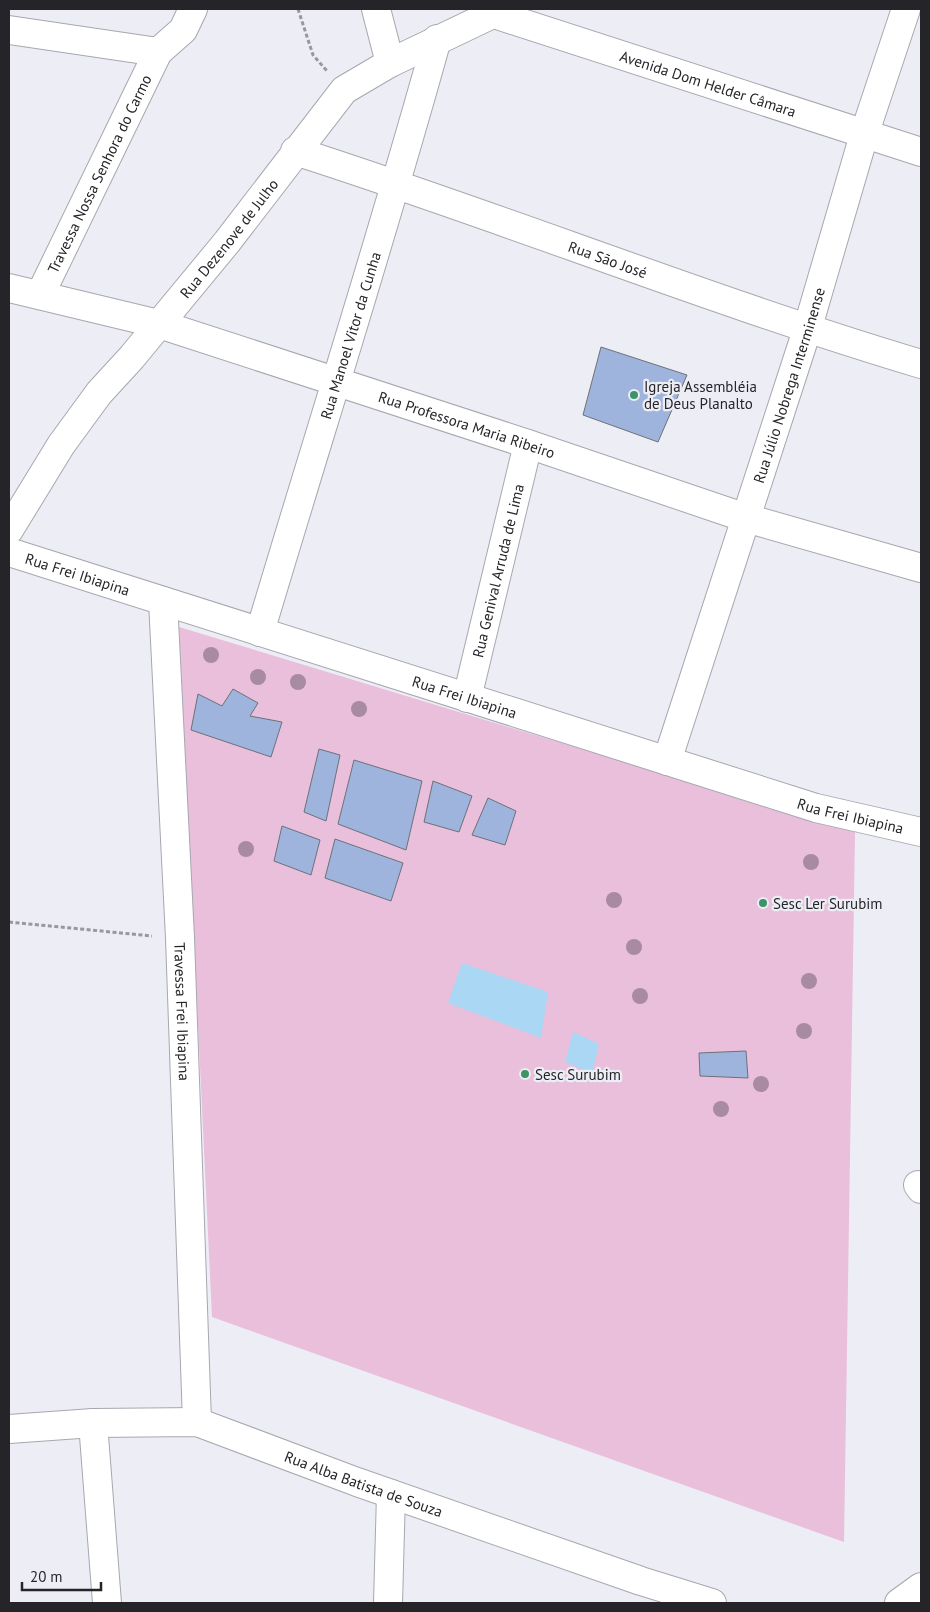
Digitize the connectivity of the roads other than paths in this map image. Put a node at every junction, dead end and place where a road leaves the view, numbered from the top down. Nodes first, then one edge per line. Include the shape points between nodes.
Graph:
1 (192, 9) edge
2 (376, 9) edge
3 (906, 9) edge
4 (498, 11) edge
5 (9, 30) edge
6 (437, 39) junction
7 (158, 52) junction
8 (390, 63) junction
9 (864, 135) junction
10 (296, 151) junction
11 (921, 152) edge
12 (397, 184) junction
13 (9, 288) edge
14 (40, 295) junction
15 (159, 324) junction
16 (807, 330) junction
17 (921, 364) edge
18 (334, 382) junction
19 (528, 444) junction
20 (746, 518) junction
21 (9, 530) edge
22 (9, 552) edge
23 (921, 568) edge
24 (163, 601) junction
25 (260, 632) junction
26 (467, 698) junction
27 (667, 761) junction
28 (921, 832) edge
29 (197, 1422) junction
30 (93, 1424) junction
31 (9, 1429) edge
32 (391, 1494) junction
33 (921, 1587) edge
34 (640, 1592) edge
35 (107, 1603) edge
36 (388, 1603) edge
37 (712, 1603) edge
38 (899, 1603) edge

1 - 7 street via 183,30
2 - 8 street
3 - 9 street, Rua Júlio Nobrega Interminense
4 - 6 street, Rua Dezenove de Julho
4 - 9 street, Avenida Dom Helder Câmara
5 - 7 street
6 - 8 street, Rua Dezenove de Julho
6 - 12 street, Rua Manoel Vitor da Cunha
7 - 14 street, Travessa Nossa Senhora do Carmo
8 - 10 street, Rua Dezenove de Julho via 344,90
9 - 11 street, Avenida Dom Helder Câmara
9 - 16 street, Rua Júlio Nobrega Interminense
10 - 12 street, Rua São José
10 - 15 street, Rua Dezenove de Julho
12 - 16 street, Rua São José
12 - 18 street, Rua Manoel Vitor da Cunha
13 - 14 street, Rua Professora Maria Ribeiro
14 - 15 street, Rua Professora Maria Ribeiro
15 - 18 street, Rua Professora Maria Ribeiro
15 - 21 street, Rua Dezenove de Julho via 99,393 61,445
16 - 17 street, Rua São José
16 - 20 street, Rua Júlio Nobrega Interminense
18 - 19 street, Rua Professora Maria Ribeiro
18 - 25 street, Rua Manoel Vitor da Cunha
19 - 20 street, Rua Professora Maria Ribeiro
19 - 26 street, Rua Genival Arruda de Lima
20 - 23 street, Rua Professora Maria Ribeiro
20 - 27 street, Rua Júlio Nobrega Interminense
22 - 24 street, Rua Frei Ibiapina
24 - 25 street, Rua Frei Ibiapina
24 - 29 street, Travessa Frei Ibiapina via 180,938
25 - 26 street, Rua Frei Ibiapina
26 - 27 street, Rua Frei Ibiapina
27 - 28 street, Rua Frei Ibiapina via 816,808
29 - 30 street, Rua Alba Batista de Souza
29 - 32 street, Rua Alba Batista de Souza
30 - 31 street, Rua Alba Batista de Souza
30 - 35 street
32 - 34 street, Rua Alba Batista de Souza
32 - 36 street
33 - 38 street
34 - 37 street, Rua Alba Batista de Souza

